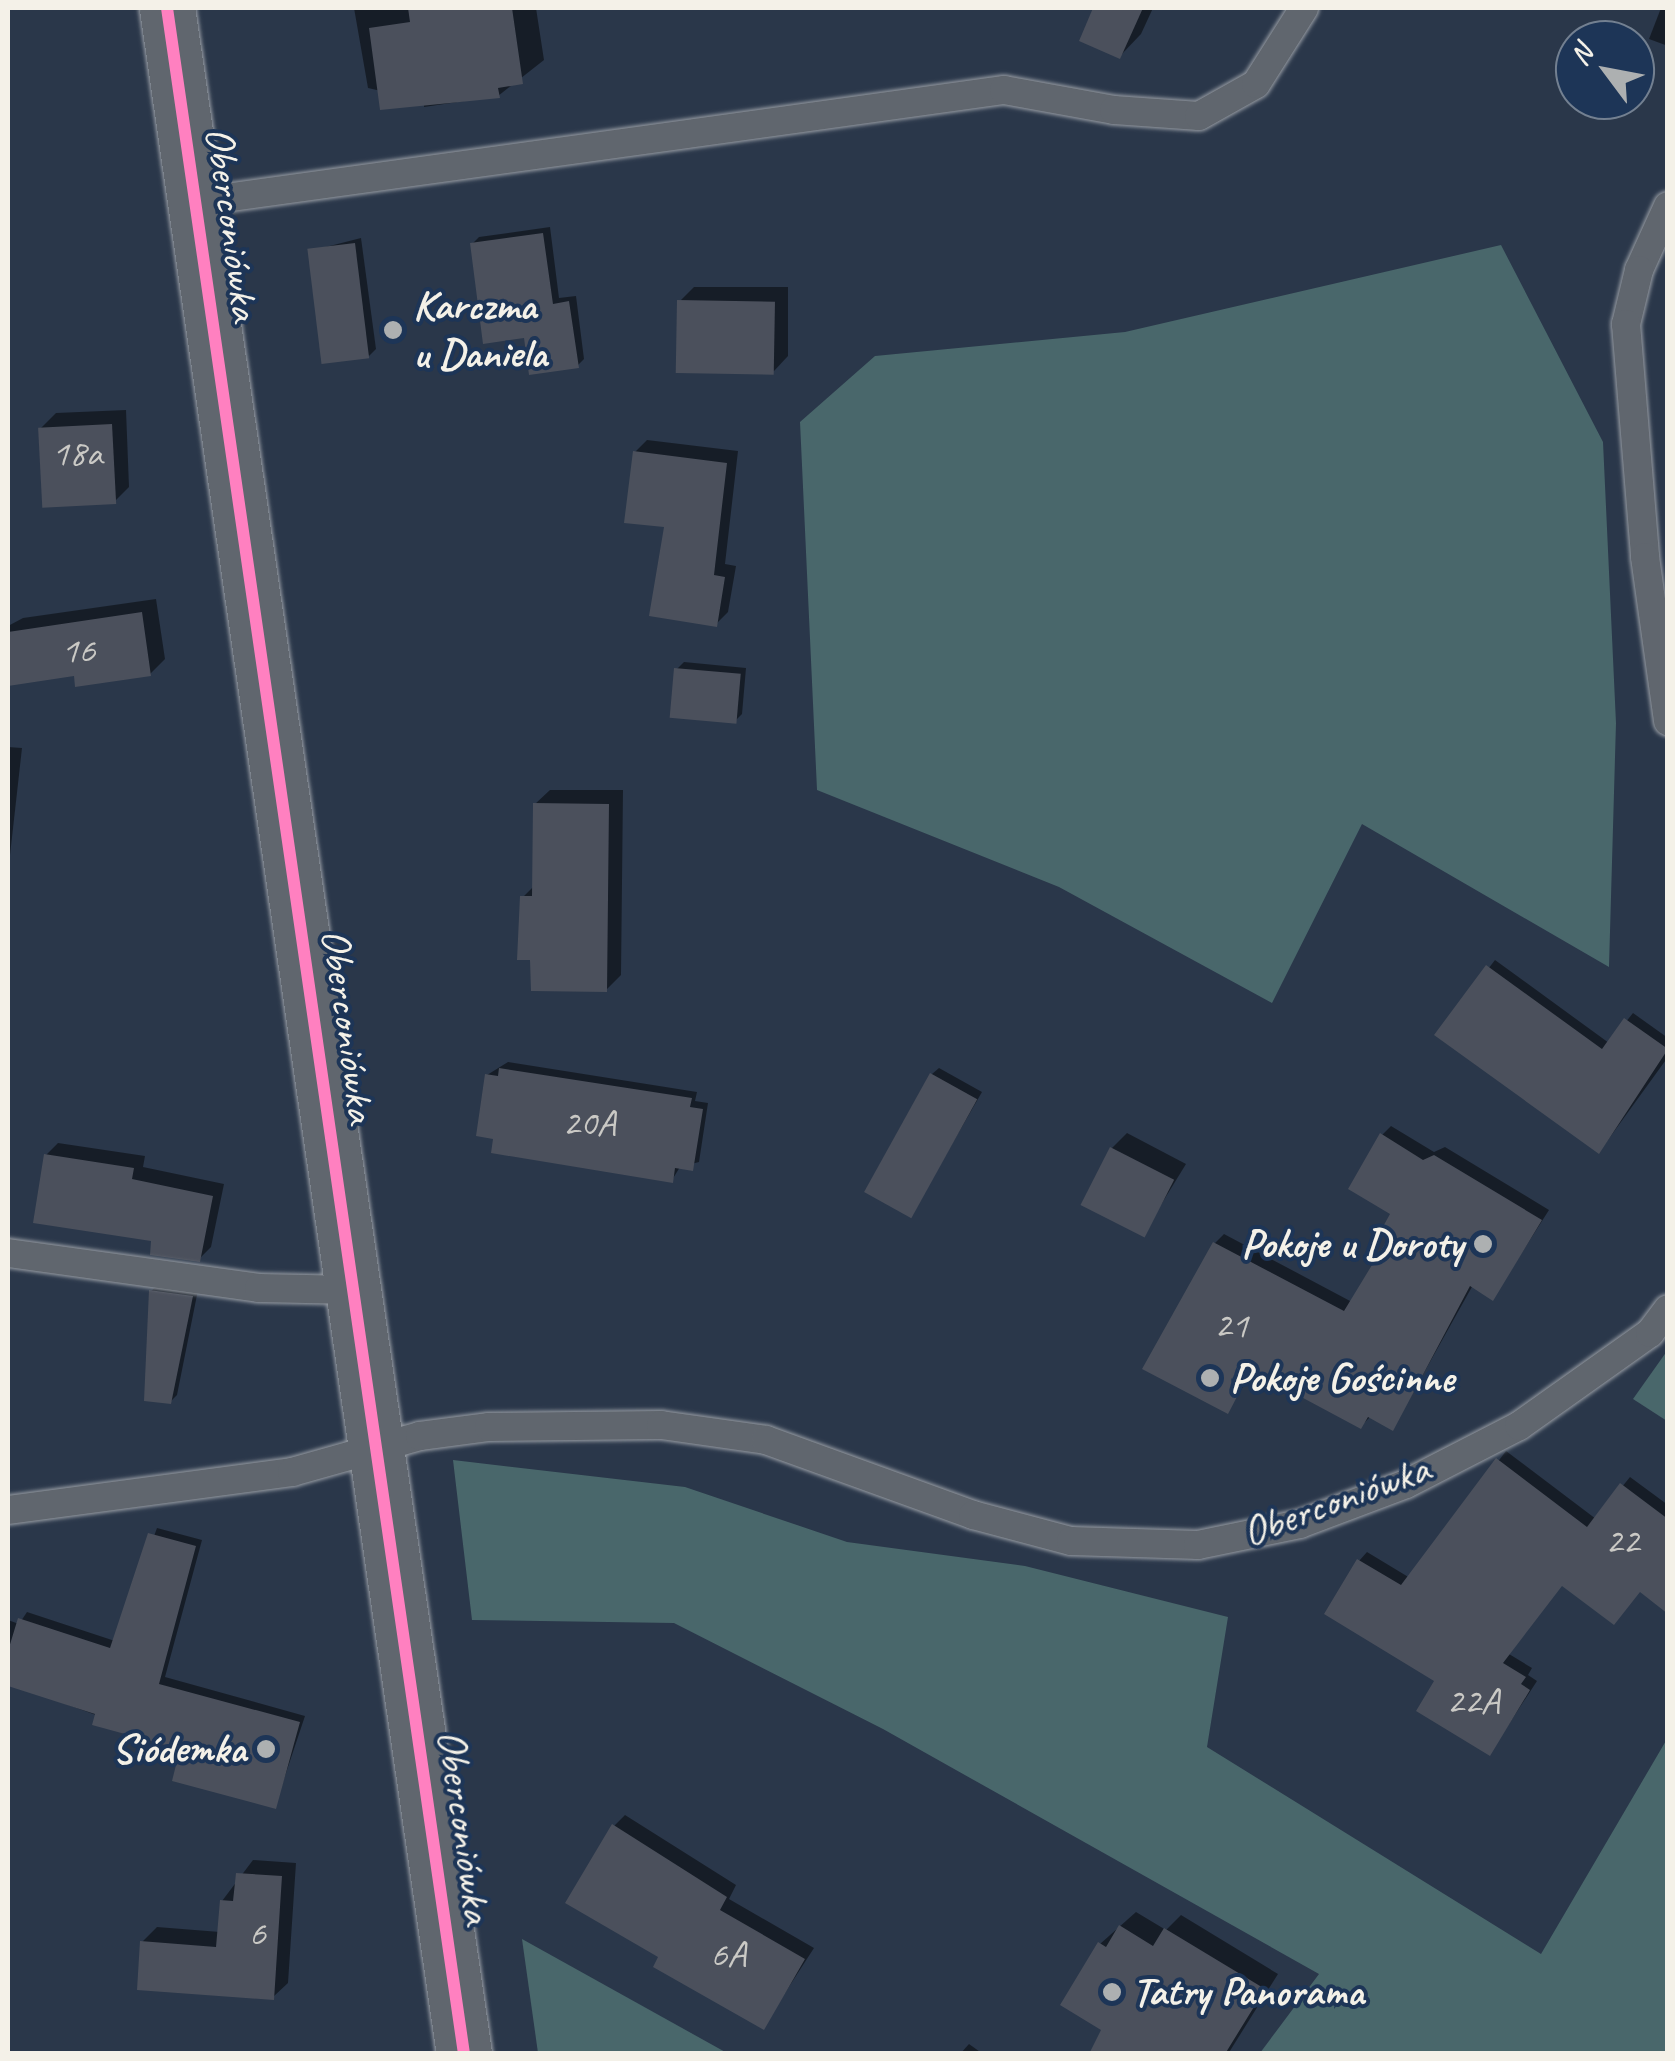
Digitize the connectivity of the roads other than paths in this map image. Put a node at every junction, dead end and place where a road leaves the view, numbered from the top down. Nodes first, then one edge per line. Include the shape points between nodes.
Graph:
1 (167, 8) edge
2 (1304, 8) edge
3 (196, 202) junction
4 (1668, 206) edge
5 (1656, 552) edge
6 (1668, 720) edge
7 (8, 1254) edge
8 (353, 1290) junction
9 (1668, 1309) edge
10 (376, 1448) junction
11 (8, 1510) edge
12 (464, 2054) edge

1 - 3 street, Oberconiówka
2 - 3 lane via 1256,84 1199,116 1114,110 1004,90
3 - 8 street, Oberconiówka
4 - 5 lane via 1639,270 1626,324
5 - 6 lane
7 - 8 lane via 277,1290
8 - 10 street, Oberconiówka
9 - 10 lane, Oberconiówka via 1650,1332 1519,1426 1406,1484 1300,1524 1198,1545 1072,1541 973,1515 766,1440 661,1426 489,1427
10 - 11 lane, Oberconiówka via 292,1472
10 - 12 street, Oberconiówka

